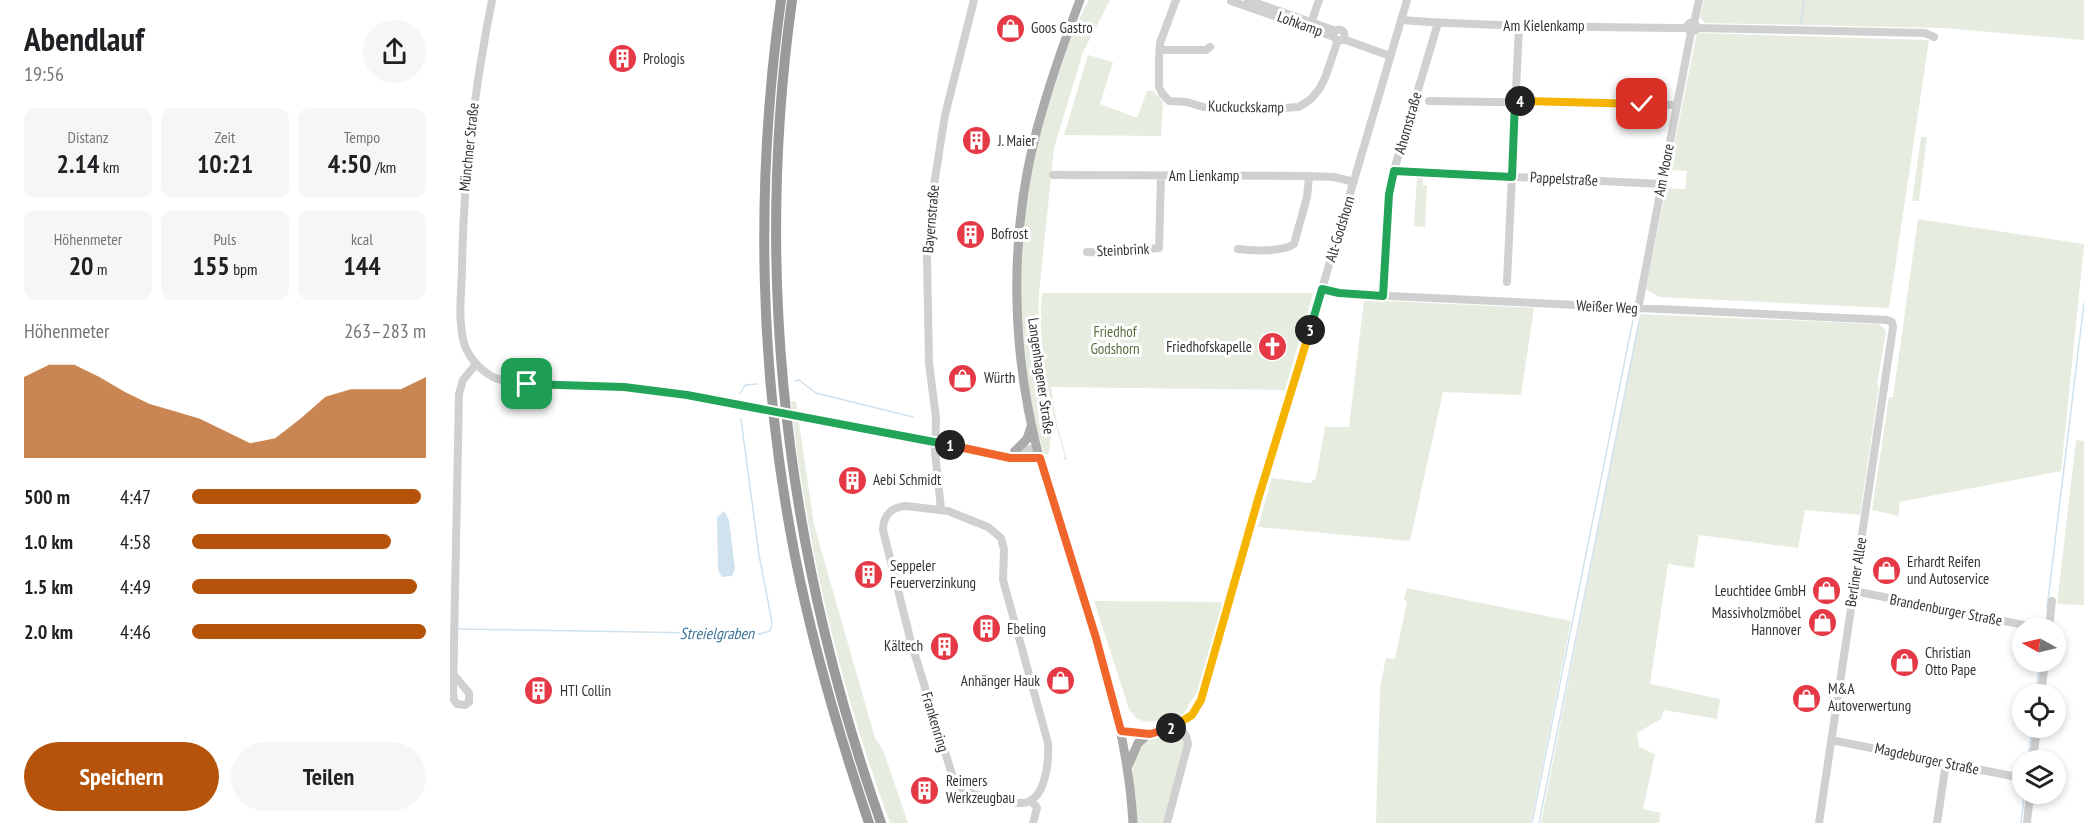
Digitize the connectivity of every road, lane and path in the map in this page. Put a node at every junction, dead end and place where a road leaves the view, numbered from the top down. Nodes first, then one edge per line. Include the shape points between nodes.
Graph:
1 (492, 0) edge
2 (781, 0) edge
3 (792, 0) edge
4 (974, 0) edge
5 (1080, 0) edge
6 (1176, 0) edge
7 (1226, 0) edge
8 (1231, 0) edge
9 (1248, 0) edge
10 (1319, 0) edge
11 (1407, 0) edge
12 (1699, 0) edge
13 (1401, 20) junction
14 (1438, 22) junction
15 (1310, 25) junction
16 (1519, 27) junction
17 (1692, 28) junction
18 (1339, 36) junction
19 (1934, 37) dead end
20 (1210, 47) dead end
21 (1160, 50) junction
22 (1391, 53) junction
23 (1429, 101) dead end
24 (1515, 101) junction
25 (1677, 105) junction
26 (1394, 171) junction
27 (1053, 175) dead end
28 (1161, 177) junction
29 (1310, 177) junction
30 (1512, 177) junction
31 (1354, 182) junction
32 (1662, 184) junction
33 (1238, 249) dead end
34 (1087, 252) dead end
35 (1507, 282) dead end
36 (1322, 289) junction
37 (1383, 296) junction
38 (1638, 309) junction
39 (1892, 322) joint
40 (476, 364) junction
41 (1032, 424) junction
42 (936, 442) junction
43 (1037, 448) junction
44 (1015, 451) junction
45 (1000, 454) junction
46 (1040, 458) junction
47 (941, 509) junction
48 (1854, 591) junction
49 (2052, 601) dead end
50 (2050, 618) edge
51 (2012, 623) edge
52 (454, 675) dead end
53 (1178, 725) junction
54 (1121, 731) junction
55 (1147, 736) junction
56 (1831, 740) junction
57 (1123, 742) junction
58 (1946, 763) junction
59 (1127, 768) junction
60 (2012, 776) edge
61 (1031, 800) junction
62 (2029, 804) edge
63 (869, 823) edge
64 (881, 823) edge
65 (1034, 823) edge
66 (1133, 823) edge
67 (1167, 823) edge
68 (1819, 823) edge
69 (1937, 823) edge
70 (2026, 823) edge

1 - 40 street, Münchner Straße via 470,128 463,210 462,332
2 - 63 highway via 765,192 766,305 773,406 787,512 811,629 838,731
3 - 64 highway via 777,192 778,316 786,421 798,509 822,627 860,764
4 - 42 street, Bayernstraße via 945,115 931,204 927,311
5 - 41 main road, Langenhagener Straße via 1037,129 1020,230 1016,303
6 - 21 street, Kuckuckskamp
7 - 8 street, Lohkamp
8 - 15 street, Lohkamp
9 - 15 street, Lohkamp
10 - 15 street
11 - 13 street, Alt-Godshorn
12 - 17 street, Am Moore
13 - 14 street, Am Kielenkamp
13 - 22 street, Alt-Godshorn
14 - 16 street, Am Kielenkamp
14 - 26 street, Ahornstraße
15 - 18 street, Lohkamp
16 - 17 street, Am Kielenkamp
16 - 24 street
17 - 19 street, Am Kielenkamp via 1926,33
17 - 25 street, Am Moore
18 - 21 street, Kuckuckskamp via 1320,88 1299,107 1287,108 1203,107 1169,101 1159,87
18 - 22 street, Lohkamp
20 - 21 street
22 - 31 street, Alt-Godshorn
23 - 24 street
24 - 25 street
24 - 30 street
25 - 32 street, Am Moore
26 - 30 street, Pappelstraße
26 - 37 street, Ahornstraße
27 - 28 street, Am Lienkamp
28 - 29 street, Am Lienkamp
28 - 34 street, Steinbrink via 1159,249
29 - 31 street, Am Lienkamp
29 - 33 street via 1294,244 1288,248
30 - 32 street, Pappelstraße
30 - 35 street
31 - 36 street, Alt-Godshorn
32 - 38 street, Am Moore
36 - 37 street, Weißer Weg
36 - 53 street, Alt-Godshorn via 1201,700 1192,715
37 - 38 street, Weißer Weg
38 - 39 street, Weißer Weg
39 - 48 street, Berliner Allee
40 - 42 street, bridge via 493,377 513,382 624,387 687,395
40 - 52 street via 460,386
41 - 43 main road, Langenhagener Straße
41 - 44 main road via 1027,439
42 - 45 street
42 - 47 street
43 - 44 street
43 - 46 main road, Langenhagener Straße
44 - 45 street
45 - 46 street
46 - 54 main road, Langenhagener Straße
47 - 61 street, Frankenring via 988,527 1003,543 1003,580 1048,742 1042,786
47 - 61 street, Frankenring via 900,507 884,520 885,538 939,736 957,785 970,794 1019,803
48 - 51 street, Brandenburger Straße
48 - 56 street, Berliner Allee
49 - 50 street
53 - 55 street, Alt-Godshorn
53 - 67 street via 1188,744
54 - 55 main road
54 - 57 main road, Langenhagener Straße
55 - 57 main road
55 - 59 main road via 1138,743
56 - 58 street, Magdeburger Straße
56 - 68 street, Berliner Allee
57 - 59 main road, Langenhagener Straße
58 - 60 street, Magdeburger Straße
58 - 69 street
59 - 66 main road, Langenhagener Straße
61 - 65 street via 1037,808
62 - 70 street

